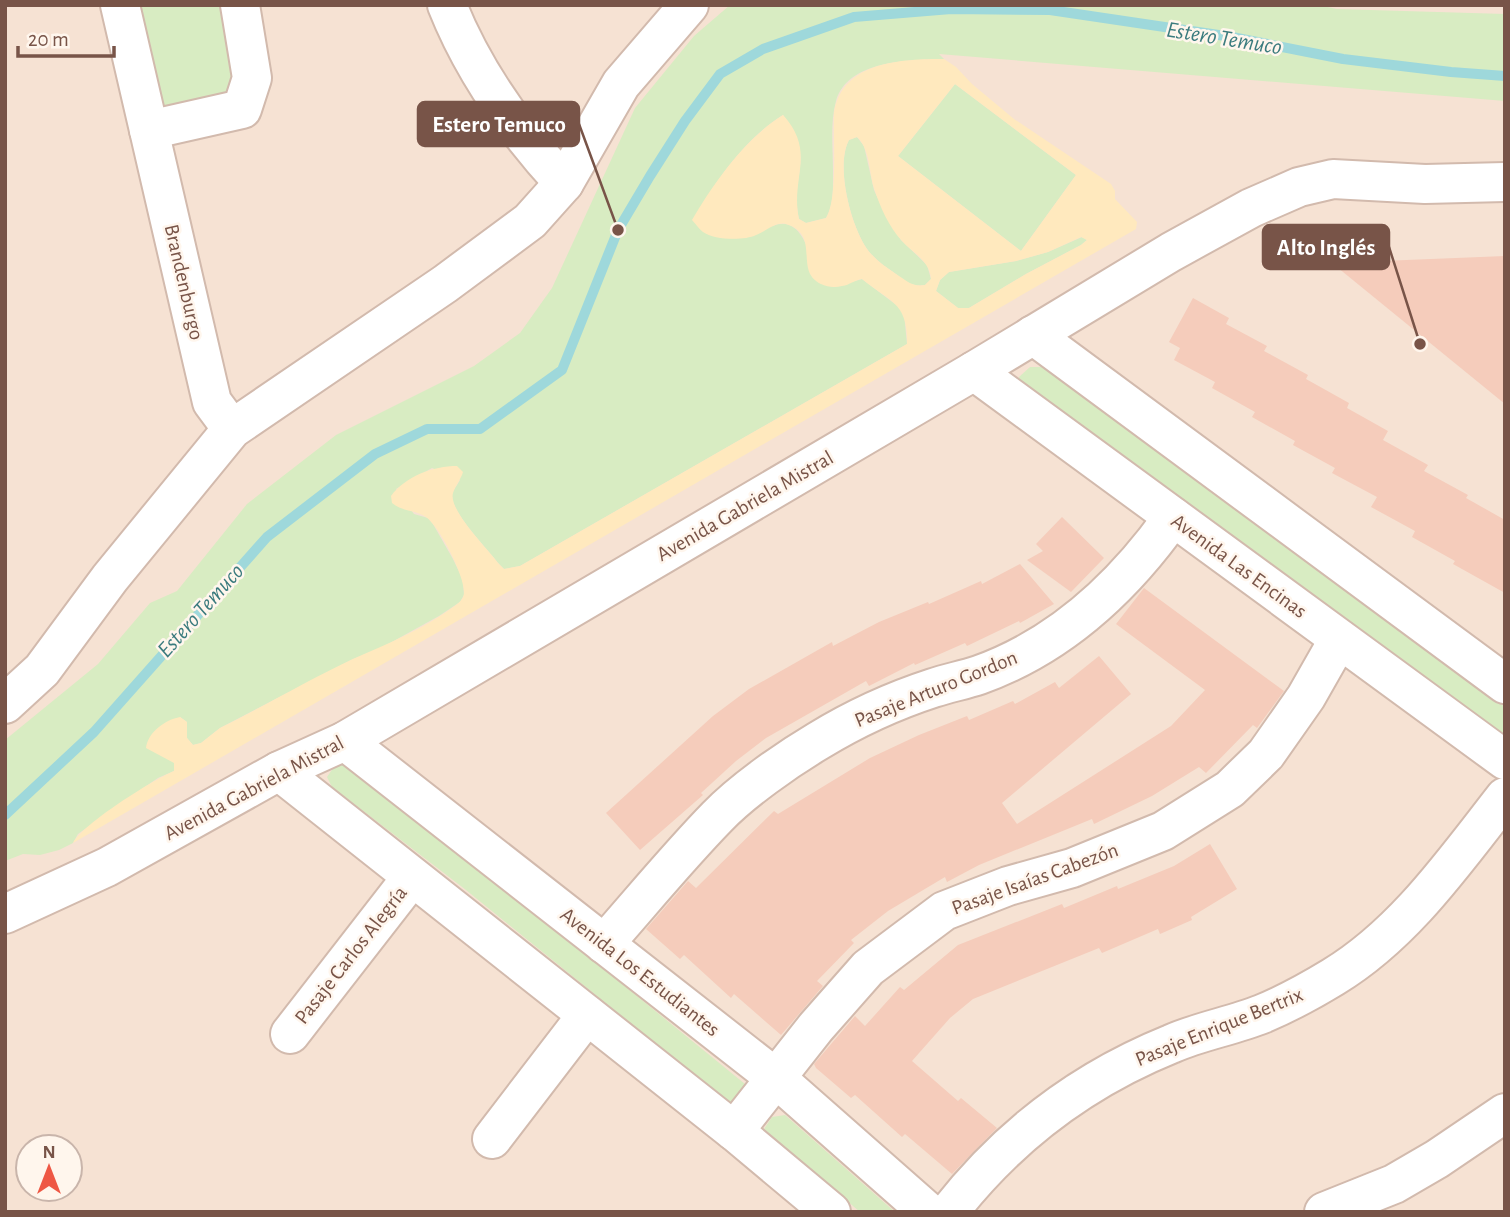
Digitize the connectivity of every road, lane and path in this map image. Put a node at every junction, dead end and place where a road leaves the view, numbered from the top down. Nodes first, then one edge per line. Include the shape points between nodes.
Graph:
1 (120, 5) edge
2 (240, 5) edge
3 (447, 5) edge
4 (689, 5) edge
5 (149, 130) junction
6 (1505, 182) edge
7 (565, 183) junction
8 (1033, 335) junction
9 (974, 372) junction
10 (232, 429) junction
11 (1173, 517) junction
12 (1339, 639) junction
13 (1505, 684) edge
14 (5, 704) edge
15 (345, 741) junction
16 (1505, 761) edge
17 (279, 771) junction
18 (1505, 797) edge
19 (412, 877) junction
20 (5, 914) edge
21 (604, 944) junction
22 (587, 1015) junction
23 (290, 1034) dead end
24 (777, 1079) junction
25 (1505, 1113) edge
26 (734, 1131) junction
27 (492, 1139) dead end
28 (831, 1212) edge
29 (928, 1212) edge
30 (949, 1212) edge
31 (1324, 1212) edge

1 - 5 street, Brandenburgo
2 - 5 street via 252,78 242,110
3 - 7 street via 476,67 502,108 531,148
4 - 7 street via 621,84
5 - 10 street, Brandenburgo via 212,402
6 - 8 street, Avenida Gabriela Mistral via 1333,180 1299,187 1198,237
7 - 10 street via 530,221 445,285
8 - 9 street, Avenida Gabriela Mistral
8 - 13 street
9 - 11 street, Avenida Las Encinas
9 - 15 street, Avenida Gabriela Mistral
10 - 14 street via 110,578 42,670
11 - 12 street, Avenida Las Encinas
11 - 21 street, Pasaje Arturo Gordon via 1116,586 1039,646 979,675 865,716 787,760 719,815
12 - 16 street, Avenida Las Encinas
12 - 24 street, Pasaje Isaías Cabezón via 1266,754 1230,789 1163,831 1072,868 944,911 868,968
15 - 17 street, Avenida Gabriela Mistral
15 - 21 street, Avenida Los Estudiantes
17 - 19 street
17 - 20 street, Avenida Gabriela Mistral via 107,867
18 - 30 street, Pasaje Enrique Bertrix via 1429,892 1345,968 1271,1010 1174,1042 1092,1082 1025,1130
19 - 22 street
19 - 23 street, Pasaje Carlos Alegría
21 - 24 street, Avenida Los Estudiantes
22 - 26 street
22 - 27 street
24 - 26 street, Pasaje Isaías Cabezón
24 - 29 street, Avenida Los Estudiantes
25 - 31 street via 1394,1184
26 - 28 street

